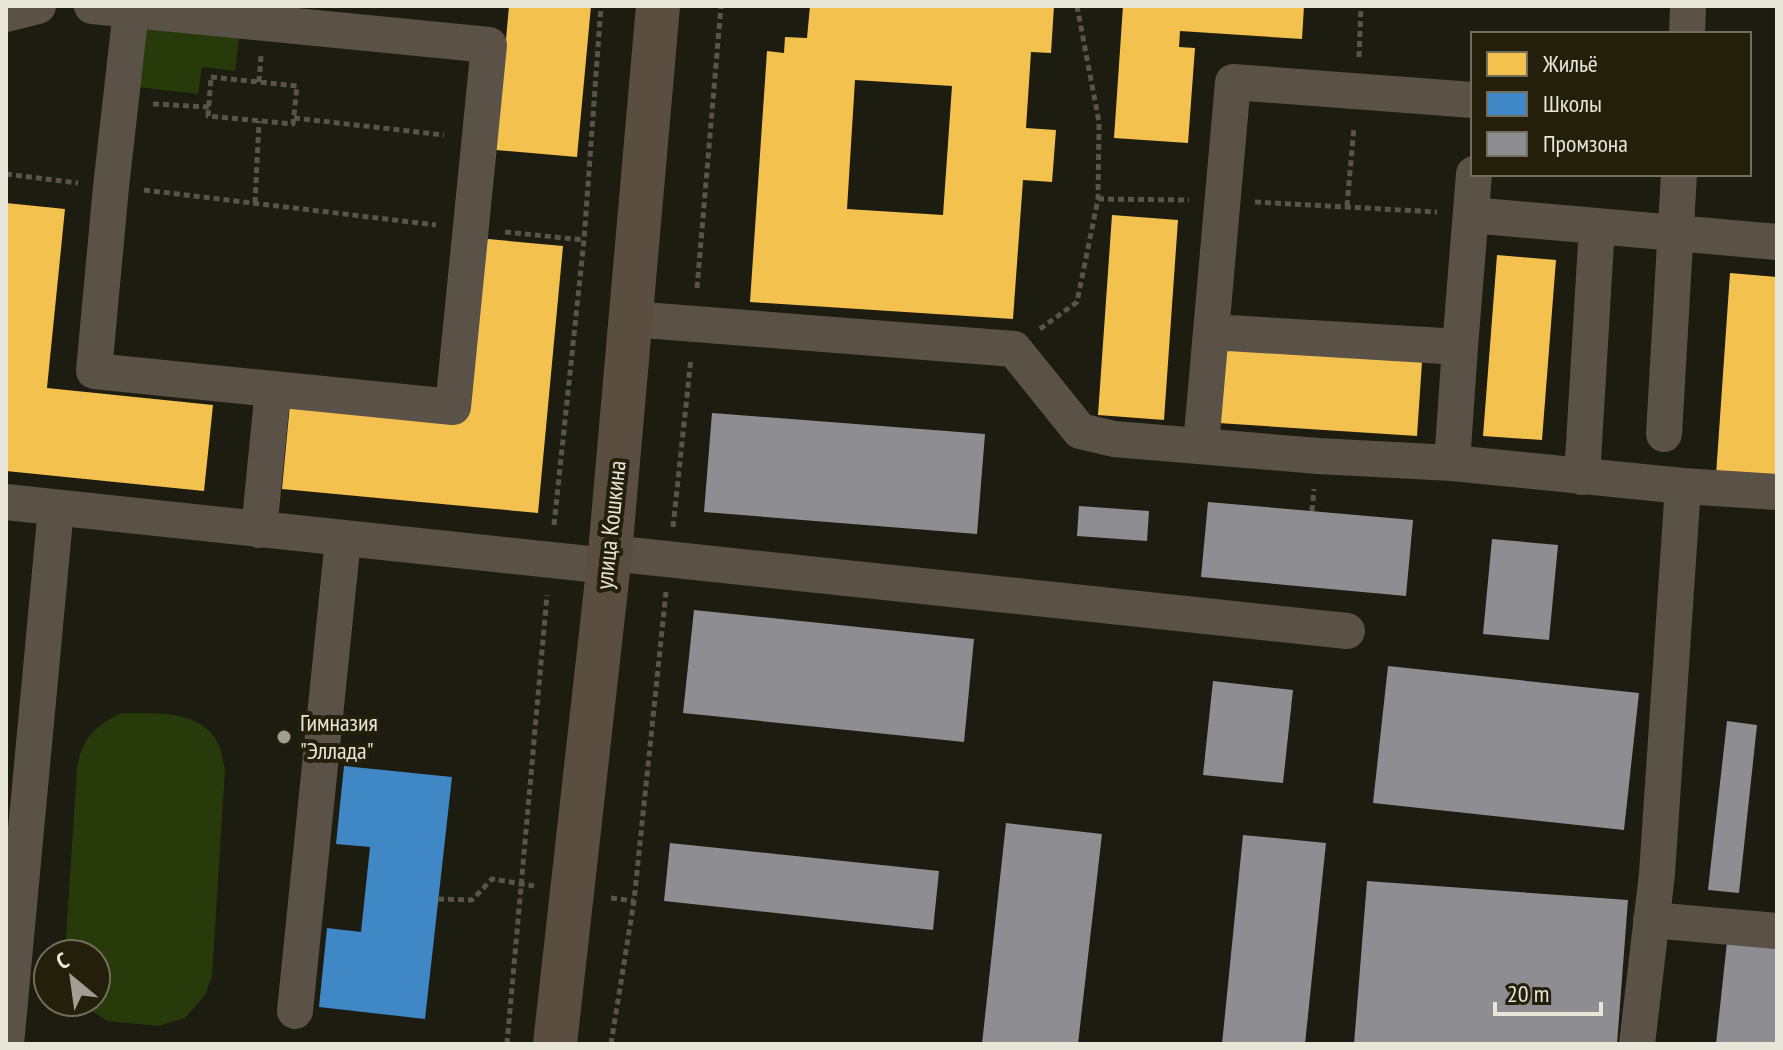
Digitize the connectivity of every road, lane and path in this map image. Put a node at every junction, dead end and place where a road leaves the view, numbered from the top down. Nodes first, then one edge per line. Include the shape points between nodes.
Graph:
1 (38, 6) edge
2 (92, 6) edge
3 (658, 6) edge
4 (1077, 6) edge
5 (1688, 6) edge
6 (131, 10) junction
7 (6, 14) edge
8 (322, 17) edge
9 (1687, 32) edge
10 (1471, 100) edge
11 (120, 102) junction
12 (209, 107) junction
13 (294, 118) junction
14 (259, 121) junction
15 (480, 139) junction
16 (6, 174) edge
17 (1474, 176) edge
18 (1679, 176) edge
19 (111, 187) junction
20 (1098, 199) junction
21 (1223, 200) junction
22 (255, 203) junction
23 (1471, 215) junction
24 (1597, 226) junction
25 (471, 229) junction
26 (1675, 233) junction
27 (584, 240) dead end
28 (1777, 242) edge
29 (631, 319) junction
30 (1212, 332) junction
31 (1460, 347) junction
32 (1014, 349) junction
33 (273, 389) junction
34 (1664, 434) dead end
35 (1201, 445) junction
36 (1452, 463) junction
37 (1582, 477) junction
38 (1683, 486) junction
39 (1777, 492) edge
40 (1314, 497) dead end
41 (6, 502) edge
42 (56, 508) junction
43 (1312, 511) dead end
44 (259, 530) junction
45 (343, 539) junction
46 (609, 559) junction
47 (1347, 631) dead end
48 (492, 879) dead end
49 (438, 899) dead end
50 (1651, 920) junction
51 (1777, 931) edge
52 (295, 1011) dead end
53 (6, 1044) edge
54 (555, 1044) edge
55 (1637, 1044) edge

1 - 7 lane
2 - 6 lane
3 - 29 main road, улица Кошкина
4 - 20 path via 1099,122
5 - 9 lane
6 - 8 lane
6 - 11 lane
8 - 15 lane via 489,45
10 - 21 lane via 1233,82
11 - 12 path
11 - 19 lane
12 - 13 path via 211,77 297,86
12 - 14 path via 208,116
13 - 14 path via 293,124
13 - 15 path
14 - 22 path
15 - 25 lane
16 - 19 path
17 - 23 lane
18 - 26 lane
19 - 22 path
19 - 33 lane via 94,371
20 - 21 path
20 - 32 path via 1077,302
21 - 23 path
21 - 30 lane
22 - 25 path
23 - 24 lane
23 - 31 lane
24 - 26 lane
24 - 37 lane
25 - 27 path
25 - 33 lane via 453,407
26 - 28 lane
26 - 34 lane
29 - 32 lane
29 - 46 main road, улица Кошкина
30 - 31 lane
30 - 35 lane
31 - 36 lane
32 - 35 lane via 1080,431 1114,439
33 - 44 lane
35 - 36 lane
36 - 37 lane
37 - 38 lane
38 - 39 lane
38 - 50 lane
40 - 43 path
41 - 42 lane
42 - 44 lane
42 - 53 lane
44 - 45 lane
45 - 46 lane
45 - 52 lane
46 - 47 lane
46 - 54 main road, улица Кошкина
48 - 49 path via 472,900
50 - 51 lane
50 - 55 lane

